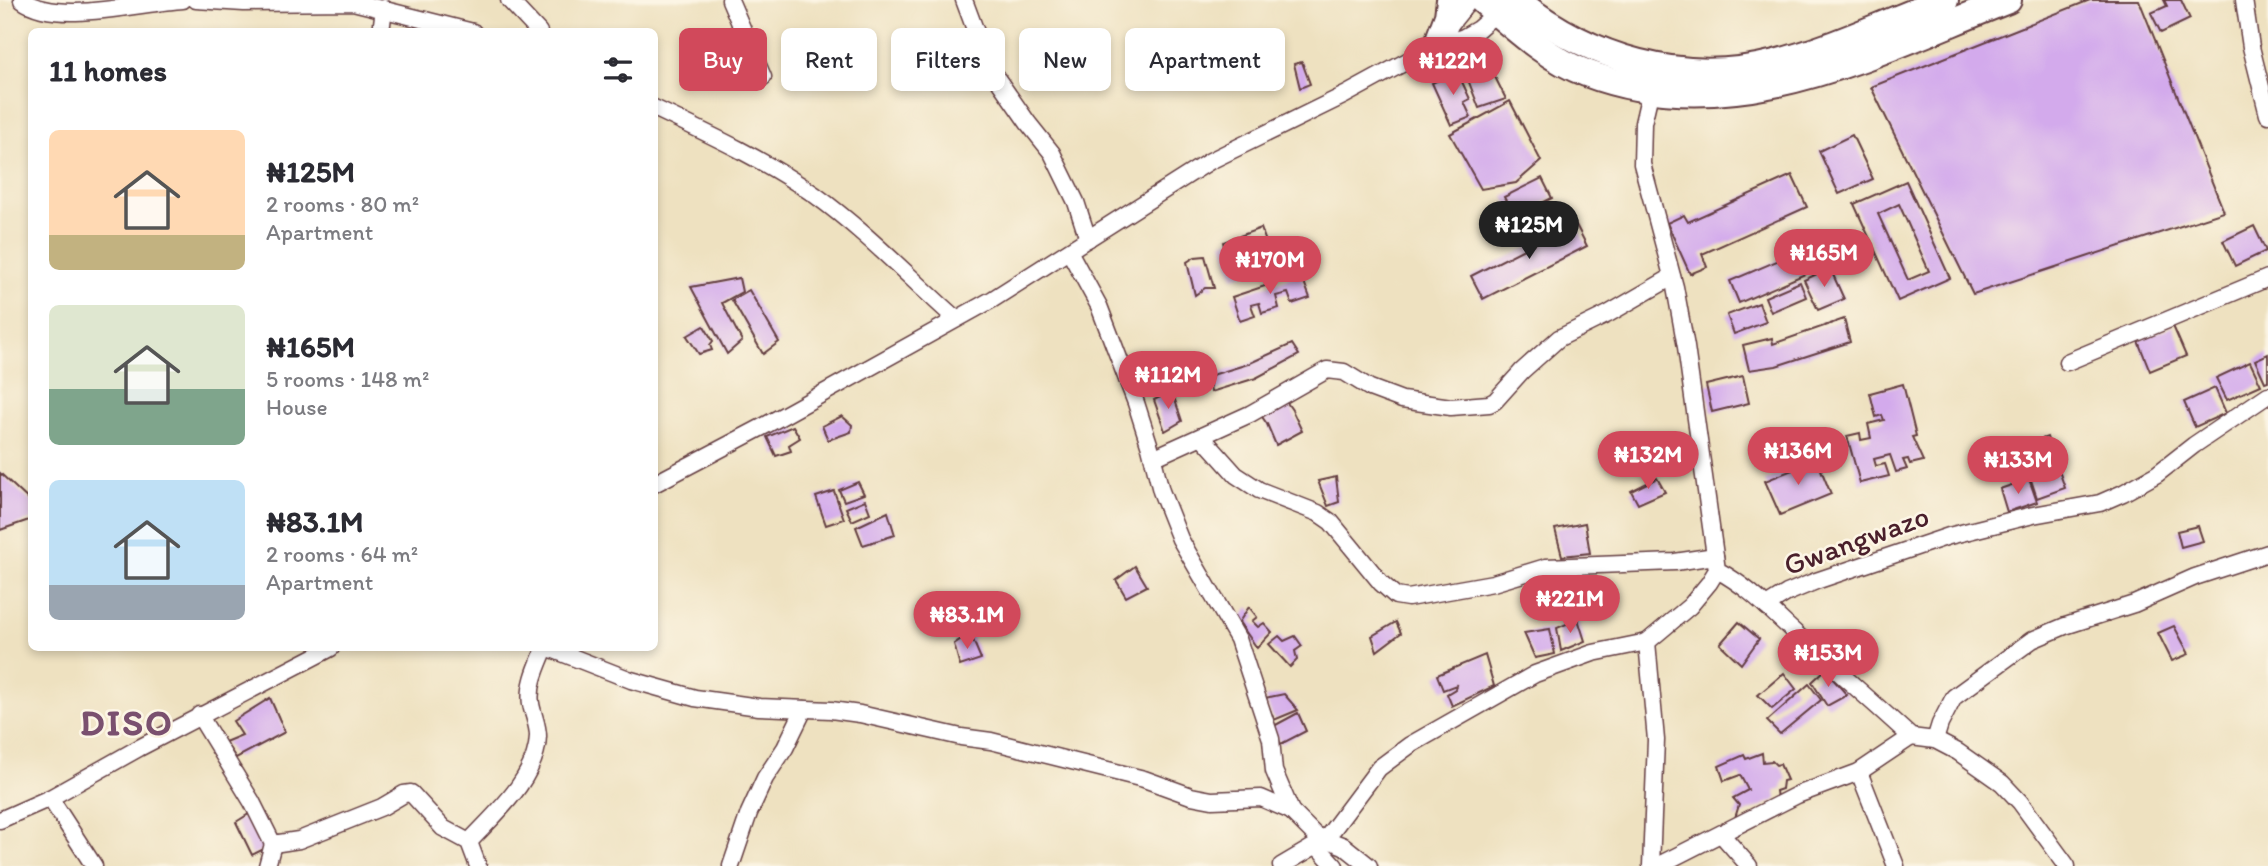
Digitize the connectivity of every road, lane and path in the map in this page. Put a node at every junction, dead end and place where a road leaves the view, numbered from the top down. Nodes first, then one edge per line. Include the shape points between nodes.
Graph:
1 (23, 0) edge
2 (171, 0) edge
3 (183, 0) edge
4 (197, 0) edge
5 (509, 0) edge
6 (730, 0) edge
7 (964, 0) edge
8 (1450, 0) edge
9 (1470, 0) edge
10 (1945, 0) edge
11 (2008, 0) edge
12 (2244, 0) edge
13 (352, 1) edge
14 (1501, 3) edge
15 (384, 8) junction
16 (1966, 8) edge
17 (382, 28) edge
18 (458, 28) edge
19 (535, 28) edge
20 (742, 28) edge
21 (1437, 42) junction
22 (1651, 89) junction
23 (658, 110) edge
24 (2268, 115) edge
25 (1088, 239) junction
26 (1069, 251) junction
27 (1672, 277) junction
28 (2268, 278) edge
29 (956, 319) junction
30 (2067, 362) dead end
31 (2268, 395) edge
32 (1202, 437) junction
33 (1153, 458) junction
34 (658, 482) edge
35 (2268, 553) edge
36 (1716, 563) junction
37 (1766, 606) junction
38 (1647, 642) junction
39 (325, 651) edge
40 (546, 651) edge
41 (555, 651) edge
42 (804, 709) junction
43 (199, 715) junction
44 (1910, 737) junction
45 (1935, 740) junction
46 (1860, 772) junction
47 (50, 798) junction
48 (1291, 811) junction
49 (0, 820) edge
50 (1721, 834) junction
51 (469, 842) junction
52 (1321, 843) junction
53 (273, 844) junction
54 (94, 866) edge
55 (267, 866) edge
56 (478, 866) edge
57 (730, 866) edge
58 (1282, 866) edge
59 (1335, 866) edge
60 (1369, 866) edge
61 (1651, 866) edge
62 (1657, 866) edge
63 (1749, 866) edge
64 (1896, 866) edge
65 (2067, 866) edge

1 - 2 street via 42,9 67,11
2 - 3 street
4 - 13 street
5 - 19 street
6 - 20 street
7 - 25 street via 989,67 1052,153
8 - 21 main road
9 - 21 street
10 - 14 main road via 1854,37 1740,70 1661,68 1595,50
11 - 16 main road
12 - 24 street
13 - 15 street
14 - 21 street via 1464,37
14 - 22 main road via 1529,40 1585,72
15 - 17 street
15 - 18 street
16 - 22 main road via 1868,55 1785,83 1721,93
21 - 25 street via 1345,95 1210,161
22 - 27 street via 1643,123 1642,164
23 - 29 street via 751,155 816,195
25 - 26 street
26 - 29 street
26 - 33 street via 1098,306
27 - 32 street via 1559,338 1489,404 1451,407 1402,400 1344,372 1327,370
27 - 36 street
28 - 30 street
29 - 34 street
31 - 37 street, Gwangwazo via 2123,494 1949,536 1816,581
32 - 33 street
32 - 36 street via 1236,475 1332,523 1388,591 1402,598 1471,587 1545,567
33 - 48 street via 1180,539 1238,639 1271,739 1274,771
35 - 45 street via 2032,640 1954,696
36 - 37 street
36 - 38 street via 1709,583 1690,606
37 - 44 street
38 - 52 street via 1560,663 1427,733 1379,768
38 - 61 street via 1656,740
39 - 43 street
40 - 51 street via 531,692 538,736 531,765
41 - 42 street via 695,698
42 - 48 street via 860,714 990,741 1144,779 1191,796 1261,798
42 - 57 street via 765,778
43 - 47 street
43 - 53 street
44 - 45 street
44 - 46 street
45 - 65 street via 2002,783
46 - 50 street via 1797,795
46 - 64 street
47 - 49 street
47 - 54 street
48 - 52 street
50 - 62 street
50 - 63 street
51 - 53 street via 443,828 414,794 408,793 299,840
51 - 56 street
52 - 58 street
52 - 59 street
52 - 60 street via 1344,846
53 - 55 street

